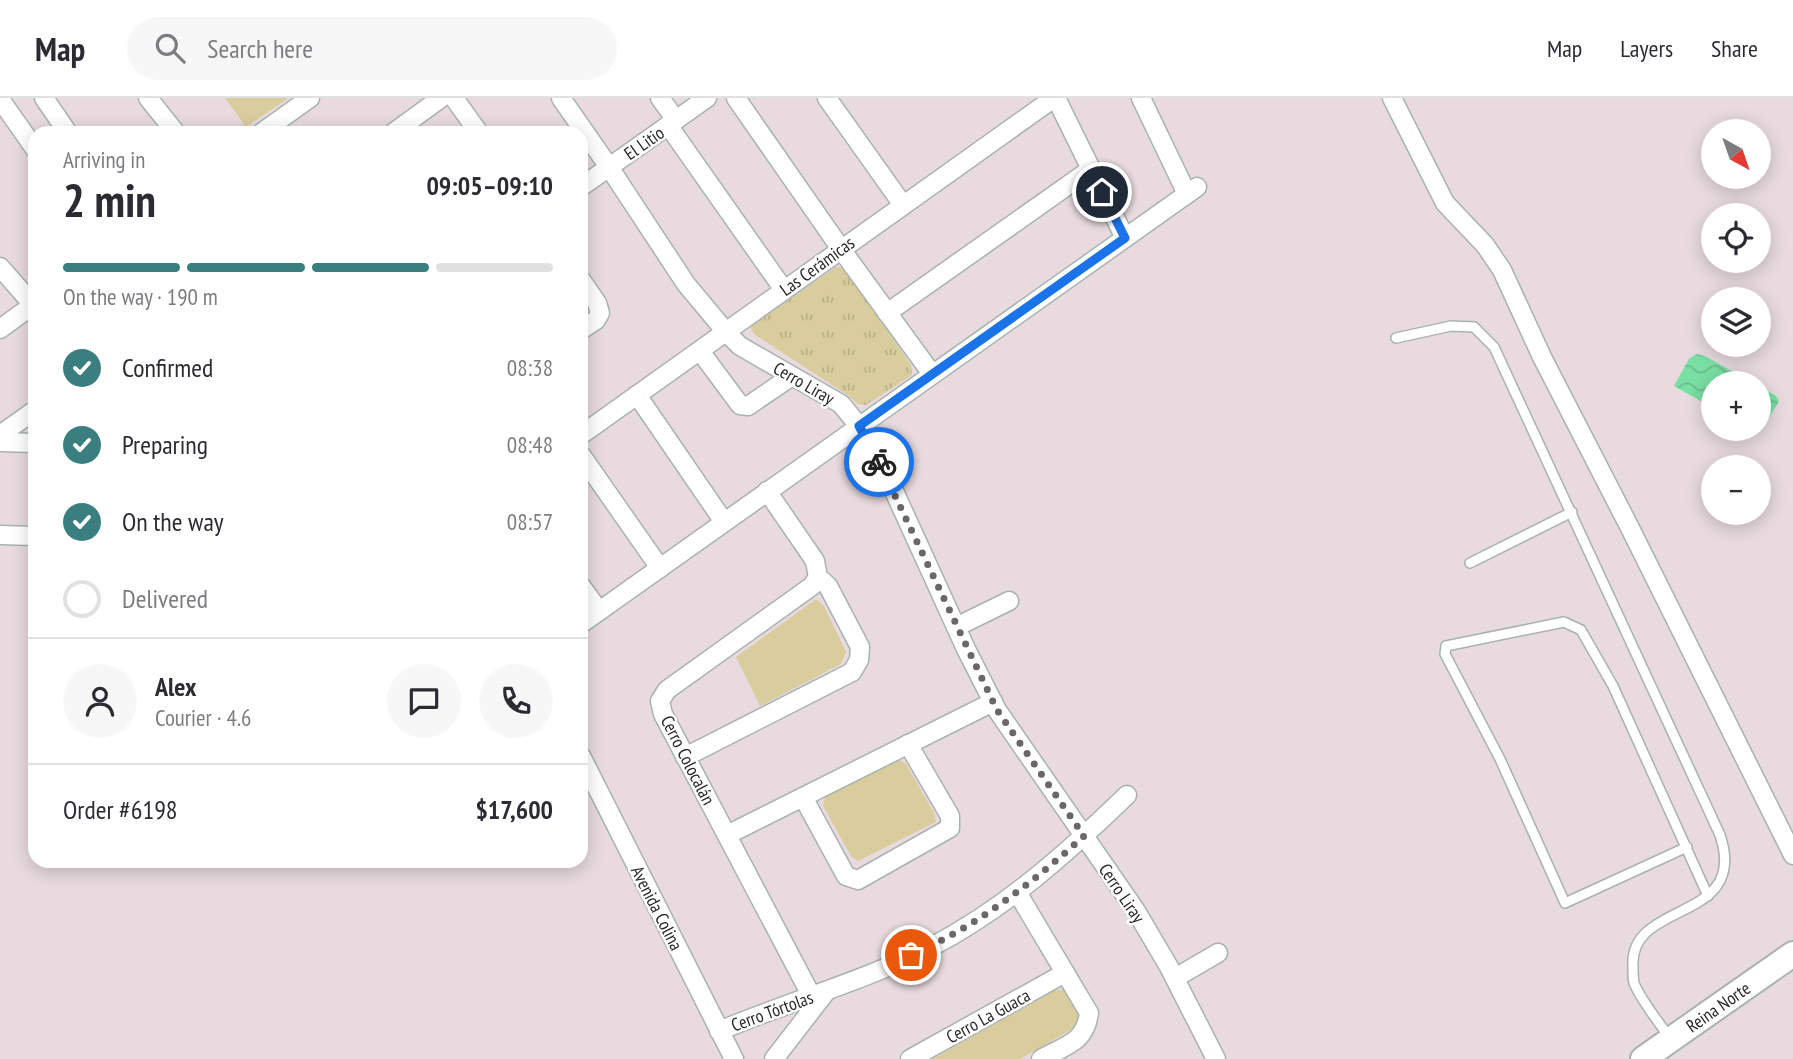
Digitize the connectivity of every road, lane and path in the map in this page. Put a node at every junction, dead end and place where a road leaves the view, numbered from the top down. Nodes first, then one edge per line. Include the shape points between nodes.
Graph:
1 (44, 98) edge
2 (148, 98) edge
3 (310, 98) edge
4 (441, 98) edge
5 (454, 98) edge
6 (561, 98) edge
7 (660, 98) edge
8 (707, 98) edge
9 (736, 98) edge
10 (827, 98) edge
11 (1055, 98) edge
12 (1141, 98) edge
13 (1392, 98) edge
14 (0, 99) edge
15 (672, 123) junction
16 (63, 126) edge
17 (170, 126) edge
18 (271, 126) edge
19 (403, 126) edge
20 (474, 126) edge
21 (580, 126) edge
22 (588, 137) edge
23 (28, 139) edge
24 (609, 167) junction
25 (1091, 169) junction
26 (588, 182) edge
27 (903, 205) junction
28 (1125, 238) junction
29 (841, 249) junction
30 (0, 267) edge
31 (588, 290) edge
32 (785, 290) junction
33 (28, 299) edge
34 (28, 310) edge
35 (887, 313) junction
36 (588, 325) edge
37 (0, 329) edge
38 (726, 332) junction
39 (1396, 338) dead end
40 (699, 351) junction
41 (932, 374) junction
42 (792, 376) junction
43 (637, 395) junction
44 (28, 415) edge
45 (859, 426) junction
46 (588, 430) edge
47 (0, 435) edge
48 (0, 442) edge
49 (28, 443) edge
50 (588, 465) edge
51 (767, 491) junction
52 (1572, 512) junction
53 (724, 522) junction
54 (0, 536) edge
55 (28, 536) edge
56 (1470, 563) dead end
57 (660, 568) junction
58 (818, 577) junction
59 (588, 596) edge
60 (1009, 601) dead end
61 (599, 611) junction
62 (588, 619) edge
63 (956, 627) junction
64 (993, 702) junction
65 (908, 744) junction
66 (685, 757) junction
67 (588, 770) edge
68 (1127, 795) dead end
69 (803, 797) junction
70 (727, 835) junction
71 (1084, 836) junction
72 (1687, 847) junction
73 (1793, 855) edge
74 (1017, 892) junction
75 (1709, 896) junction
76 (1218, 953) dead end
77 (1793, 954) edge
78 (1065, 973) junction
79 (1175, 978) junction
80 (819, 994) junction
81 (719, 1031) junction
82 (1671, 1040) junction
83 (734, 1059) edge
84 (774, 1059) edge
85 (910, 1059) edge
86 (1041, 1059) edge
87 (1216, 1059) edge
88 (1643, 1059) edge

1 - 16 street
2 - 17 street
3 - 18 street
4 - 19 street
5 - 20 street
6 - 21 street, Cerro Liray
7 - 15 street
8 - 15 street, El Litio
9 - 29 street
10 - 27 street
11 - 25 street
11 - 27 street, Las Cerámicas
12 - 28 street via 1192,190
13 - 73 street via 1445,202 1485,244 1502,270
14 - 23 street
15 - 24 street, El Litio
15 - 32 street
22 - 24 street, Cerro Liray
24 - 26 street, El Litio
24 - 38 street, Cerro Liray via 685,284
25 - 28 street
25 - 35 street
27 - 29 street, Las Cerámicas
28 - 41 street
29 - 32 street, Las Cerámicas
29 - 35 street
30 - 33 street
31 - 36 street via 600,313
32 - 38 street, Las Cerámicas
34 - 37 street
35 - 41 street
38 - 40 street, Las Cerámicas
38 - 42 street, Cerro Liray via 740,346
39 - 52 lane via 1451,326 1474,327 1494,347
40 - 42 street via 740,405 748,406
40 - 43 street, Las Cerámicas
41 - 45 street
42 - 45 street, Cerro Liray via 841,404
43 - 46 street, Las Cerámicas
43 - 53 street
44 - 47 street
45 - 51 street
45 - 63 street, Cerro Liray
48 - 49 street
50 - 57 street
51 - 53 street
51 - 58 street via 815,561
52 - 56 lane
52 - 75 lane via 1720,835 1726,854 1721,880
53 - 57 street
54 - 55 street
57 - 61 street
58 - 66 street, Cerro Colocalán via 812,586 667,690 660,701 663,714
58 - 66 street via 828,586 860,647 852,672
59 - 61 street
60 - 63 street
61 - 62 street
63 - 64 street, Cerro Liray
64 - 65 street
64 - 71 street, Cerro Liray
65 - 69 street
65 - 69 street via 950,816 950,828 858,880 846,876
66 - 70 street, Cerro Colocalán
67 - 81 street, Avenida Colina
68 - 71 street, Cerro Tórtolas
69 - 70 street
70 - 80 street, Cerro Colocalán
71 - 74 street, Cerro Tórtolas
71 - 79 street, Cerro Liray
72 - 72 lane via 1565,903 1500,759 1445,654 1446,646 1564,622 1581,630 1613,685
72 - 75 lane
74 - 78 street
74 - 80 street, Cerro Tórtolas via 933,946
75 - 82 lane via 1645,931 1632,956 1634,983
76 - 79 street
77 - 82 street, Reina Norte
78 - 85 street, Cerro La Guaca
78 - 86 street via 1089,1013 1087,1028 1080,1037
79 - 87 street, Cerro Liray
80 - 81 street, Cerro Tórtolas
80 - 84 street, Cerro Tórtolas
81 - 83 street, Avenida Colina
82 - 88 street, Reina Norte

